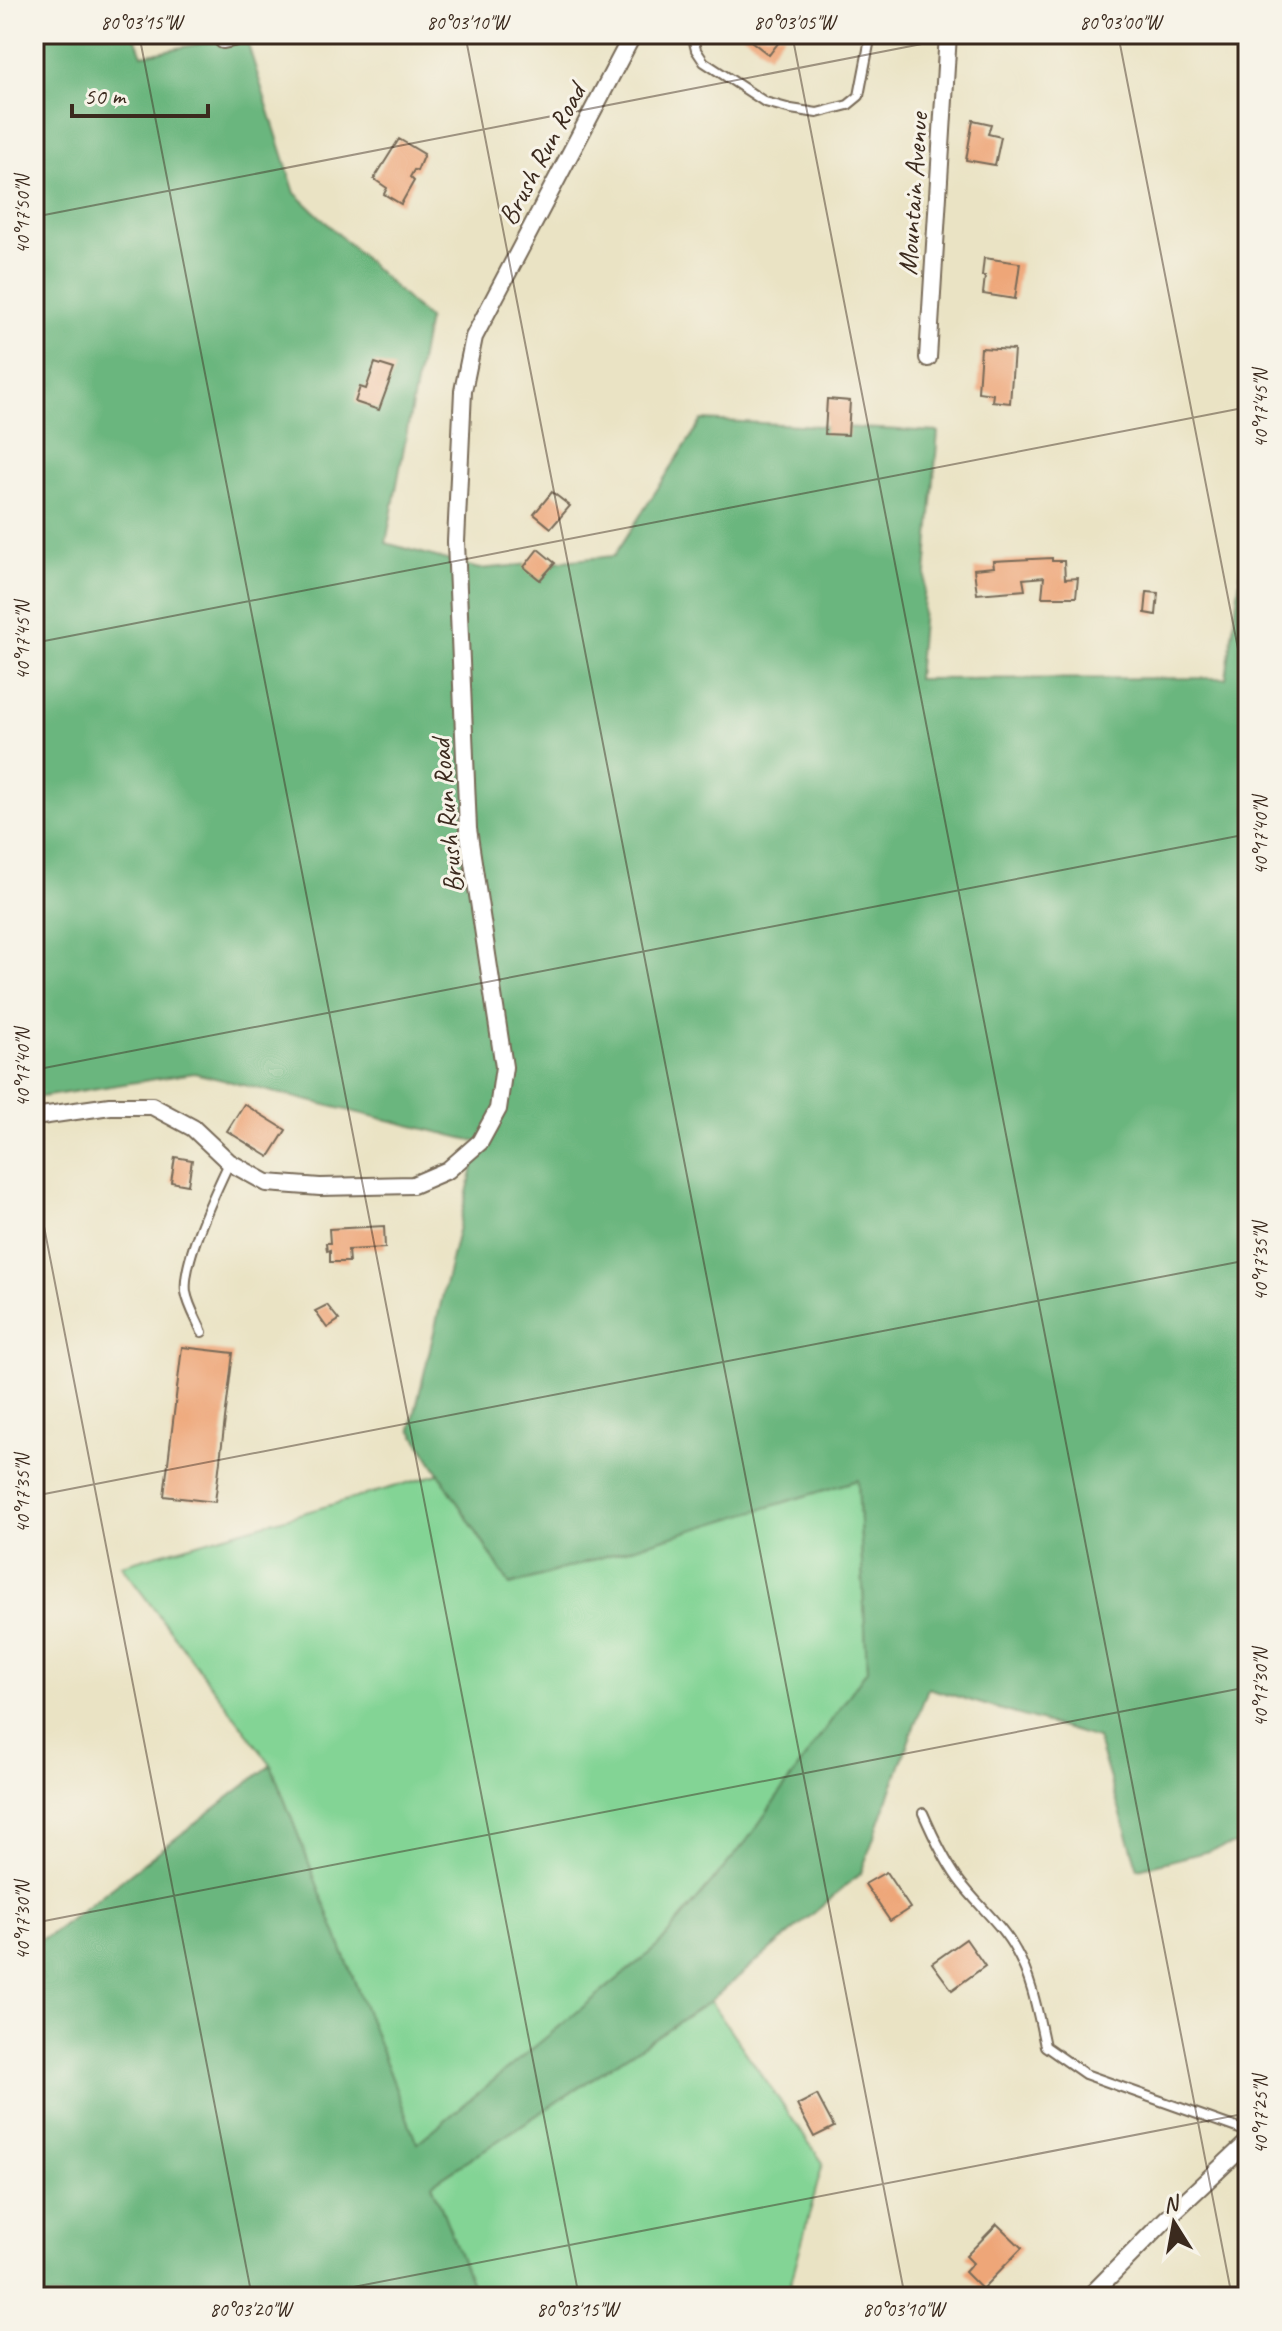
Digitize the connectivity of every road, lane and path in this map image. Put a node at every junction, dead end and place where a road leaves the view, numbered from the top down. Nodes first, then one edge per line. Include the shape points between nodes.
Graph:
1 (252, 34) edge
2 (633, 34) edge
3 (692, 34) edge
4 (871, 34) edge
5 (948, 34) edge
6 (223, 40) dead end
7 (928, 358) dead end
8 (34, 1117) edge
9 (229, 1162) junction
10 (202, 1332) dead end
11 (923, 1813) dead end
12 (1248, 2132) edge
13 (1248, 2142) edge
14 (1089, 2297) edge

1 - 6 street
2 - 9 street, Brush Run Road via 474,337 463,391 456,542 468,813 504,1067 498,1109 480,1142 448,1170 413,1185 267,1183
3 - 4 lane via 704,62 765,102 817,113 848,105 859,96
5 - 7 street, Mountain Avenue
8 - 9 street, Brush Run Road via 152,1106 193,1128
9 - 10 lane via 185,1276 186,1295
11 - 12 lane via 939,1851 1016,1951 1045,2046 1085,2074
13 - 14 street

